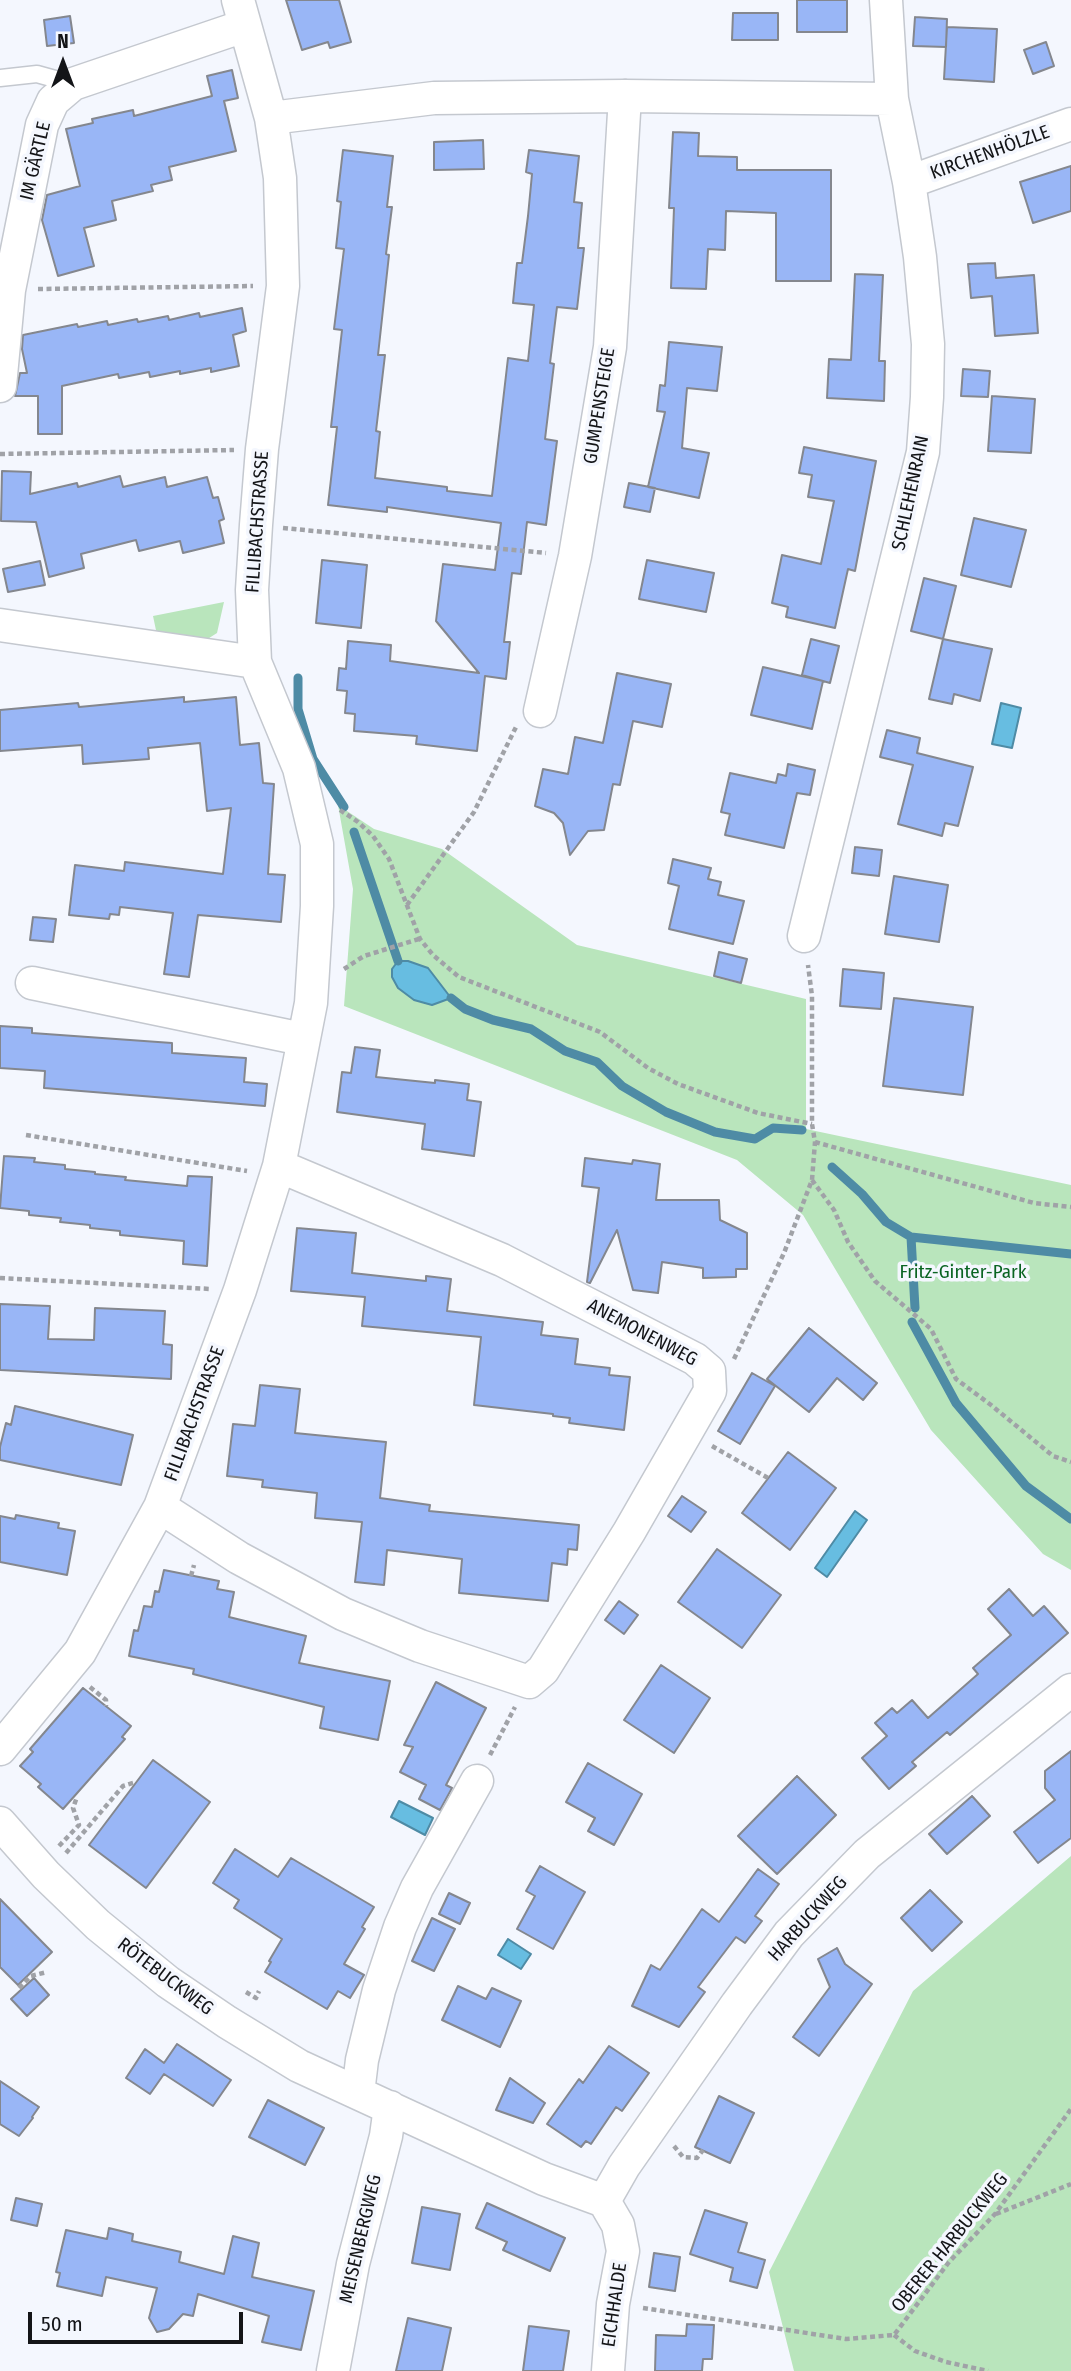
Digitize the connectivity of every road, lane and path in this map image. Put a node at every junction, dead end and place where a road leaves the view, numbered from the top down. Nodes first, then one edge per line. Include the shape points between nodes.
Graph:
1 (886, 0) edge
2 (241, 13) edge
3 (0, 78) edge
4 (73, 84) junction
5 (625, 96) junction
6 (892, 99) junction
7 (271, 118) junction
8 (1071, 124) edge
9 (909, 182) junction
10 (283, 286) junction
11 (9, 290) junction
12 (0, 386) edge
13 (262, 449) junction
14 (0, 454) edge
15 (256, 525) junction
16 (575, 556) junction
17 (0, 625) edge
18 (255, 662) junction
19 (540, 711) joint
20 (338, 808) dead end
21 (407, 905) junction
22 (803, 936) joint
23 (419, 939) junction
24 (337, 974) dead end
25 (32, 983) dead end
26 (302, 1039) junction
27 (812, 1124) junction
28 (26, 1135) dead end
29 (815, 1142) junction
30 (277, 1171) junction
31 (811, 1180) junction
32 (1071, 1207) edge
33 (0, 1278) edge
34 (240, 1290) junction
35 (710, 1391) junction
36 (687, 1432) junction
37 (1071, 1462) edge
38 (768, 1478) dead end
39 (160, 1507) junction
40 (529, 1682) junction
41 (1071, 1690) edge
42 (0, 1749) edge
43 (477, 1781) joint
44 (136, 1783) dead end
45 (77, 1797) dead end
46 (0, 1823) edge
47 (42, 1871) junction
48 (47, 1972) dead end
49 (19, 1988) dead end
50 (259, 1991) dead end
51 (246, 1992) dead end
52 (358, 2093) junction
53 (390, 2107) junction
54 (1071, 2109) edge
55 (674, 2138) dead end
56 (703, 2150) dead end
57 (1071, 2184) edge
58 (604, 2201) junction
59 (995, 2214) junction
60 (655, 2309) dead end
61 (894, 2335) junction
62 (332, 2371) edge
63 (608, 2371) edge
64 (988, 2371) edge

1 - 6 street, SCHLEHENRAIN
2 - 4 street, IM GÄRTLE
2 - 7 street, FILLIBACHSTRASSE
3 - 4 lane via 37,74
4 - 11 street, IM GÄRTLE via 53,101 42,125
5 - 6 street
5 - 7 street via 434,98
5 - 16 street, GUMPENSTEIGE via 610,347
6 - 9 street, SCHLEHENRAIN
7 - 10 street, FILLIBACHSTRASSE via 280,178
8 - 9 street, KIRCHENHÖLZLE
9 - 22 street, SCHLEHENRAIN via 928,344 923,452
10 - 11 path
10 - 13 street, FILLIBACHSTRASSE
11 - 12 street, IM GÄRTLE
13 - 14 path
13 - 15 street, FILLIBACHSTRASSE
15 - 16 path
15 - 18 street, FILLIBACHSTRASSE via 252,590
16 - 19 street, GUMPENSTEIGE
17 - 18 street
18 - 26 street, FILLIBACHSTRASSE via 299,768 317,844 311,1003
19 - 21 path via 514,729 474,812
20 - 21 path via 373,836 389,859
21 - 23 path
22 - 27 path via 813,996
23 - 24 path via 364,956
23 - 27 path via 459,977 600,1031 648,1068 678,1084 758,1113
25 - 26 street
26 - 30 street, FILLIBACHSTRASSE
27 - 29 path
28 - 30 path
29 - 31 path
29 - 32 path via 1034,1202
30 - 34 street, FILLIBACHSTRASSE
30 - 35 street, ANEMONENWEG via 502,1260 695,1359 709,1371
31 - 35 path via 784,1253 738,1352
31 - 37 path via 834,1210 848,1242 874,1281 931,1329 956,1379 1053,1456
33 - 34 path
34 - 39 street, FILLIBACHSTRASSE
35 - 36 street, ANEMONENWEG
36 - 38 path
36 - 40 street, ANEMONENWEG via 543,1670
39 - 40 street via 239,1558 343,1614 419,1646
39 - 42 street, FILLIBACHSTRASSE via 80,1652
40 - 43 path
41 - 58 street, HARBUCKWEG via 867,1854 789,1934
43 - 52 street via 400,1927 376,2002
44 - 47 path via 123,1786
45 - 47 path via 73,1808 79,1825
46 - 47 street, RÖTEBUCKWEG
47 - 52 street, RÖTEBUCKWEG via 98,1925 187,1995 299,2066
48 - 49 path via 31,1976
50 - 51 path via 256,1997
52 - 53 street, RÖTEBUCKWEG
53 - 58 street, RÖTEBUCKWEG via 544,2179
53 - 62 street, MEISENBERGWEG
54 - 59 path, OBERER HARBUCKWEG
55 - 56 path via 683,2157 698,2158
57 - 59 path
58 - 63 street, EICHHALDE via 618,2225 623,2251
59 - 61 path, OBERER HARBUCKWEG via 949,2262
60 - 61 path, OBERER HARBUCKWEG via 846,2339
61 - 64 path via 915,2350 946,2362

